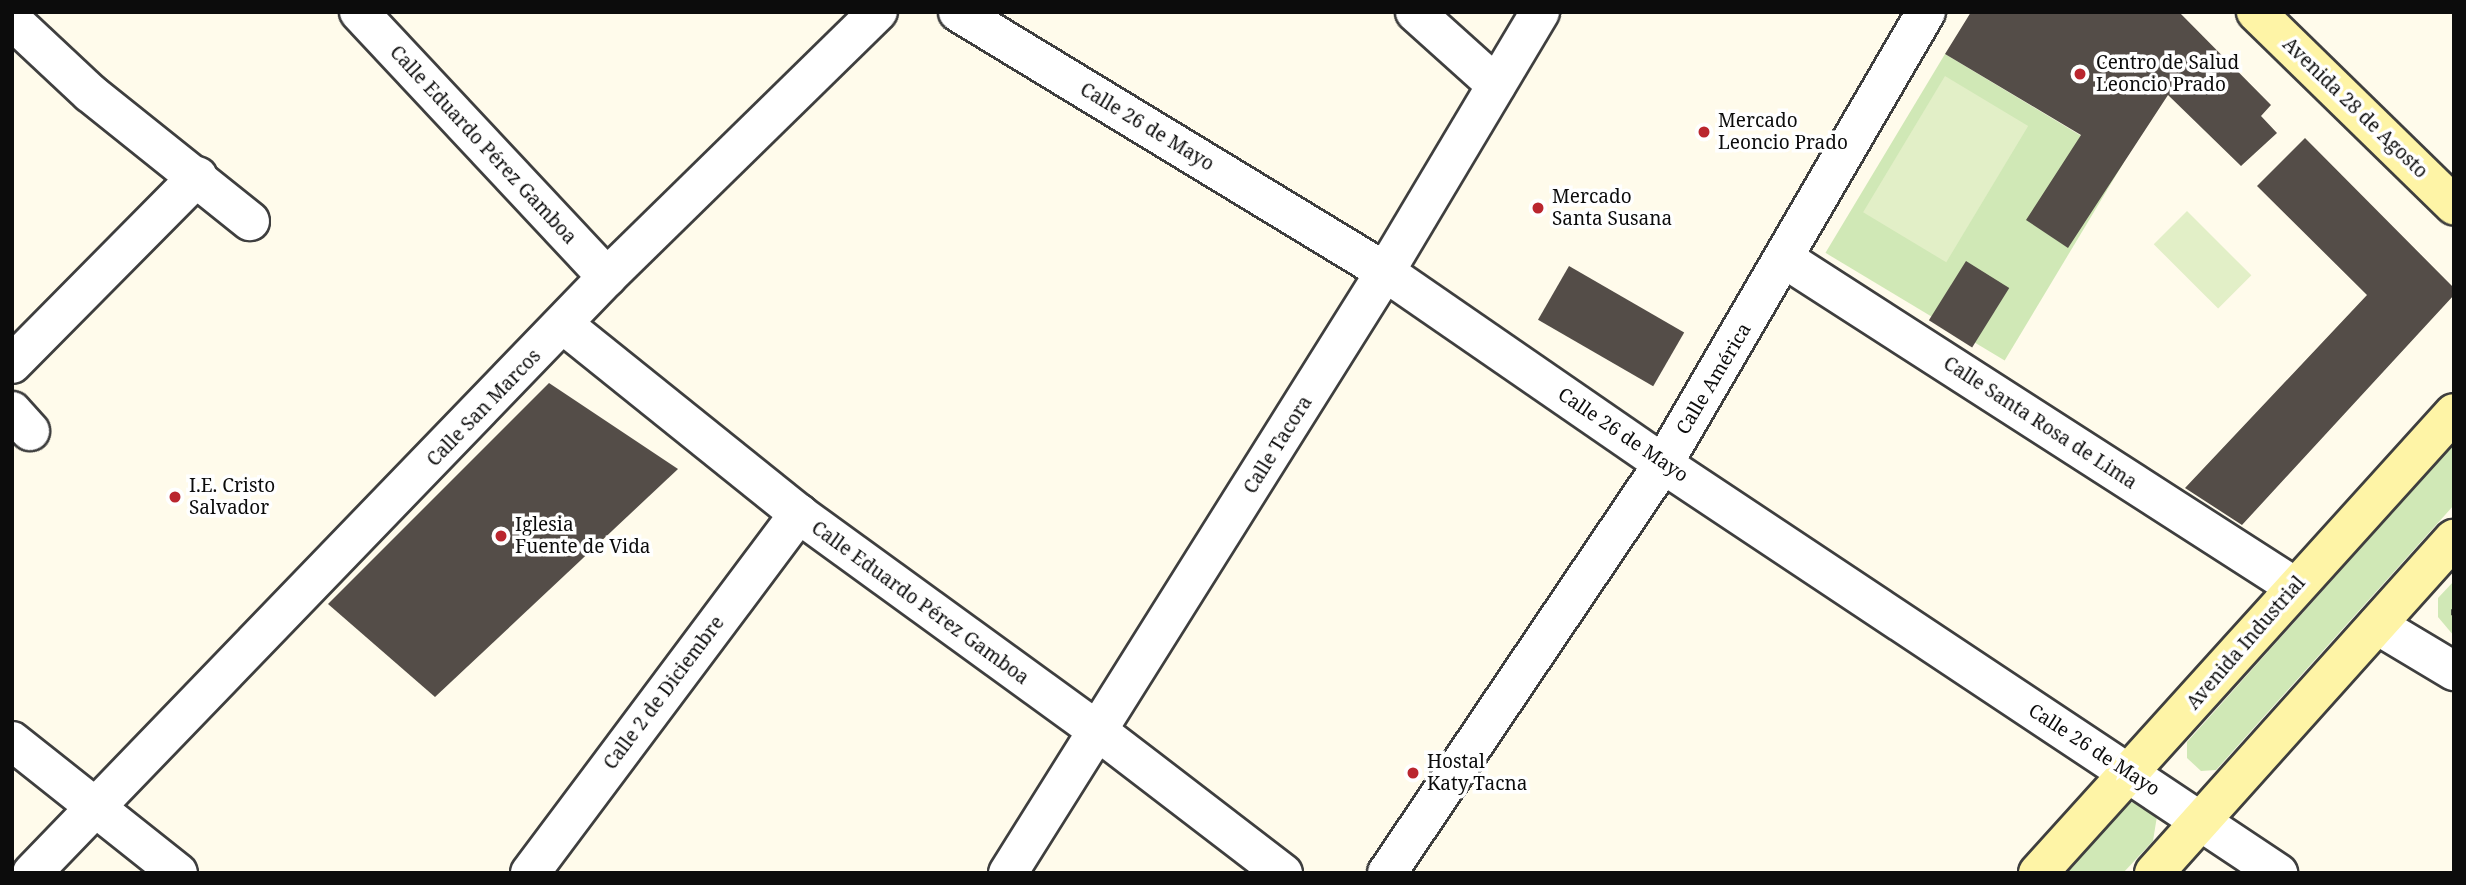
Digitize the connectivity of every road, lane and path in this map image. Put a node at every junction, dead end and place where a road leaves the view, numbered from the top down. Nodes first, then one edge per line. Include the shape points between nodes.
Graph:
1 (359, 12) edge
2 (878, 12) edge
3 (958, 12) edge
4 (1415, 12) edge
5 (1540, 12) edge
6 (1926, 12) edge
7 (2256, 12) edge
8 (12, 20) edge
9 (1496, 85) junction
10 (198, 176) junction
11 (2454, 205) edge
12 (250, 221) dead end
13 (1786, 259) junction
14 (1385, 272) junction
15 (607, 277) junction
16 (564, 325) junction
17 (16, 352) edge
18 (2454, 413) edge
19 (1663, 464) junction
20 (799, 514) junction
21 (2454, 539) edge
22 (2295, 587) junction
23 (2377, 625) junction
24 (2454, 671) edge
25 (1099, 732) junction
26 (12, 741) edge
27 (2132, 773) junction
28 (96, 809) junction
29 (2201, 820) junction
30 (32, 873) edge
31 (178, 873) edge
32 (530, 873) edge
33 (1008, 873) edge
34 (1283, 873) edge
35 (1387, 873) edge
36 (2038, 873) edge
37 (2154, 873) edge
38 (2278, 873) edge

1 - 15 street, Calle Eduardo Pérez Gamboa
2 - 15 street, Calle San Marcos
3 - 14 street, Calle 26 de Mayo
4 - 9 street
5 - 9 street, Calle Tacora
6 - 13 street, Calle América
7 - 11 main road, Avenida 28 de Agosto
8 - 10 street via 90,93
9 - 14 street, Calle Tacora
10 - 12 street
10 - 17 street
13 - 19 street, Calle América
13 - 22 street, Calle Santa Rosa de Lima
14 - 19 street, Calle 26 de Mayo
14 - 25 street, Calle Tacora
15 - 16 street, Calle San Marcos
16 - 20 street, Calle Eduardo Pérez Gamboa
16 - 28 street, Calle San Marcos
18 - 22 main road, Avenida Industrial
19 - 27 street, Calle 26 de Mayo
19 - 35 street, Calle América
20 - 25 street, Calle Eduardo Pérez Gamboa
20 - 32 street, Calle 2 de Diciembre
21 - 23 main road
22 - 27 main road, Avenida Industrial
23 - 24 street
23 - 29 main road
25 - 33 street, Calle Tacora
25 - 34 street, Calle Eduardo Pérez Gamboa
26 - 28 street
27 - 29 street, Calle 26 de Mayo
27 - 36 main road, Avenida Industrial
28 - 30 street, Calle San Marcos
28 - 31 street
29 - 37 main road
29 - 38 street, Calle 26 de Mayo

